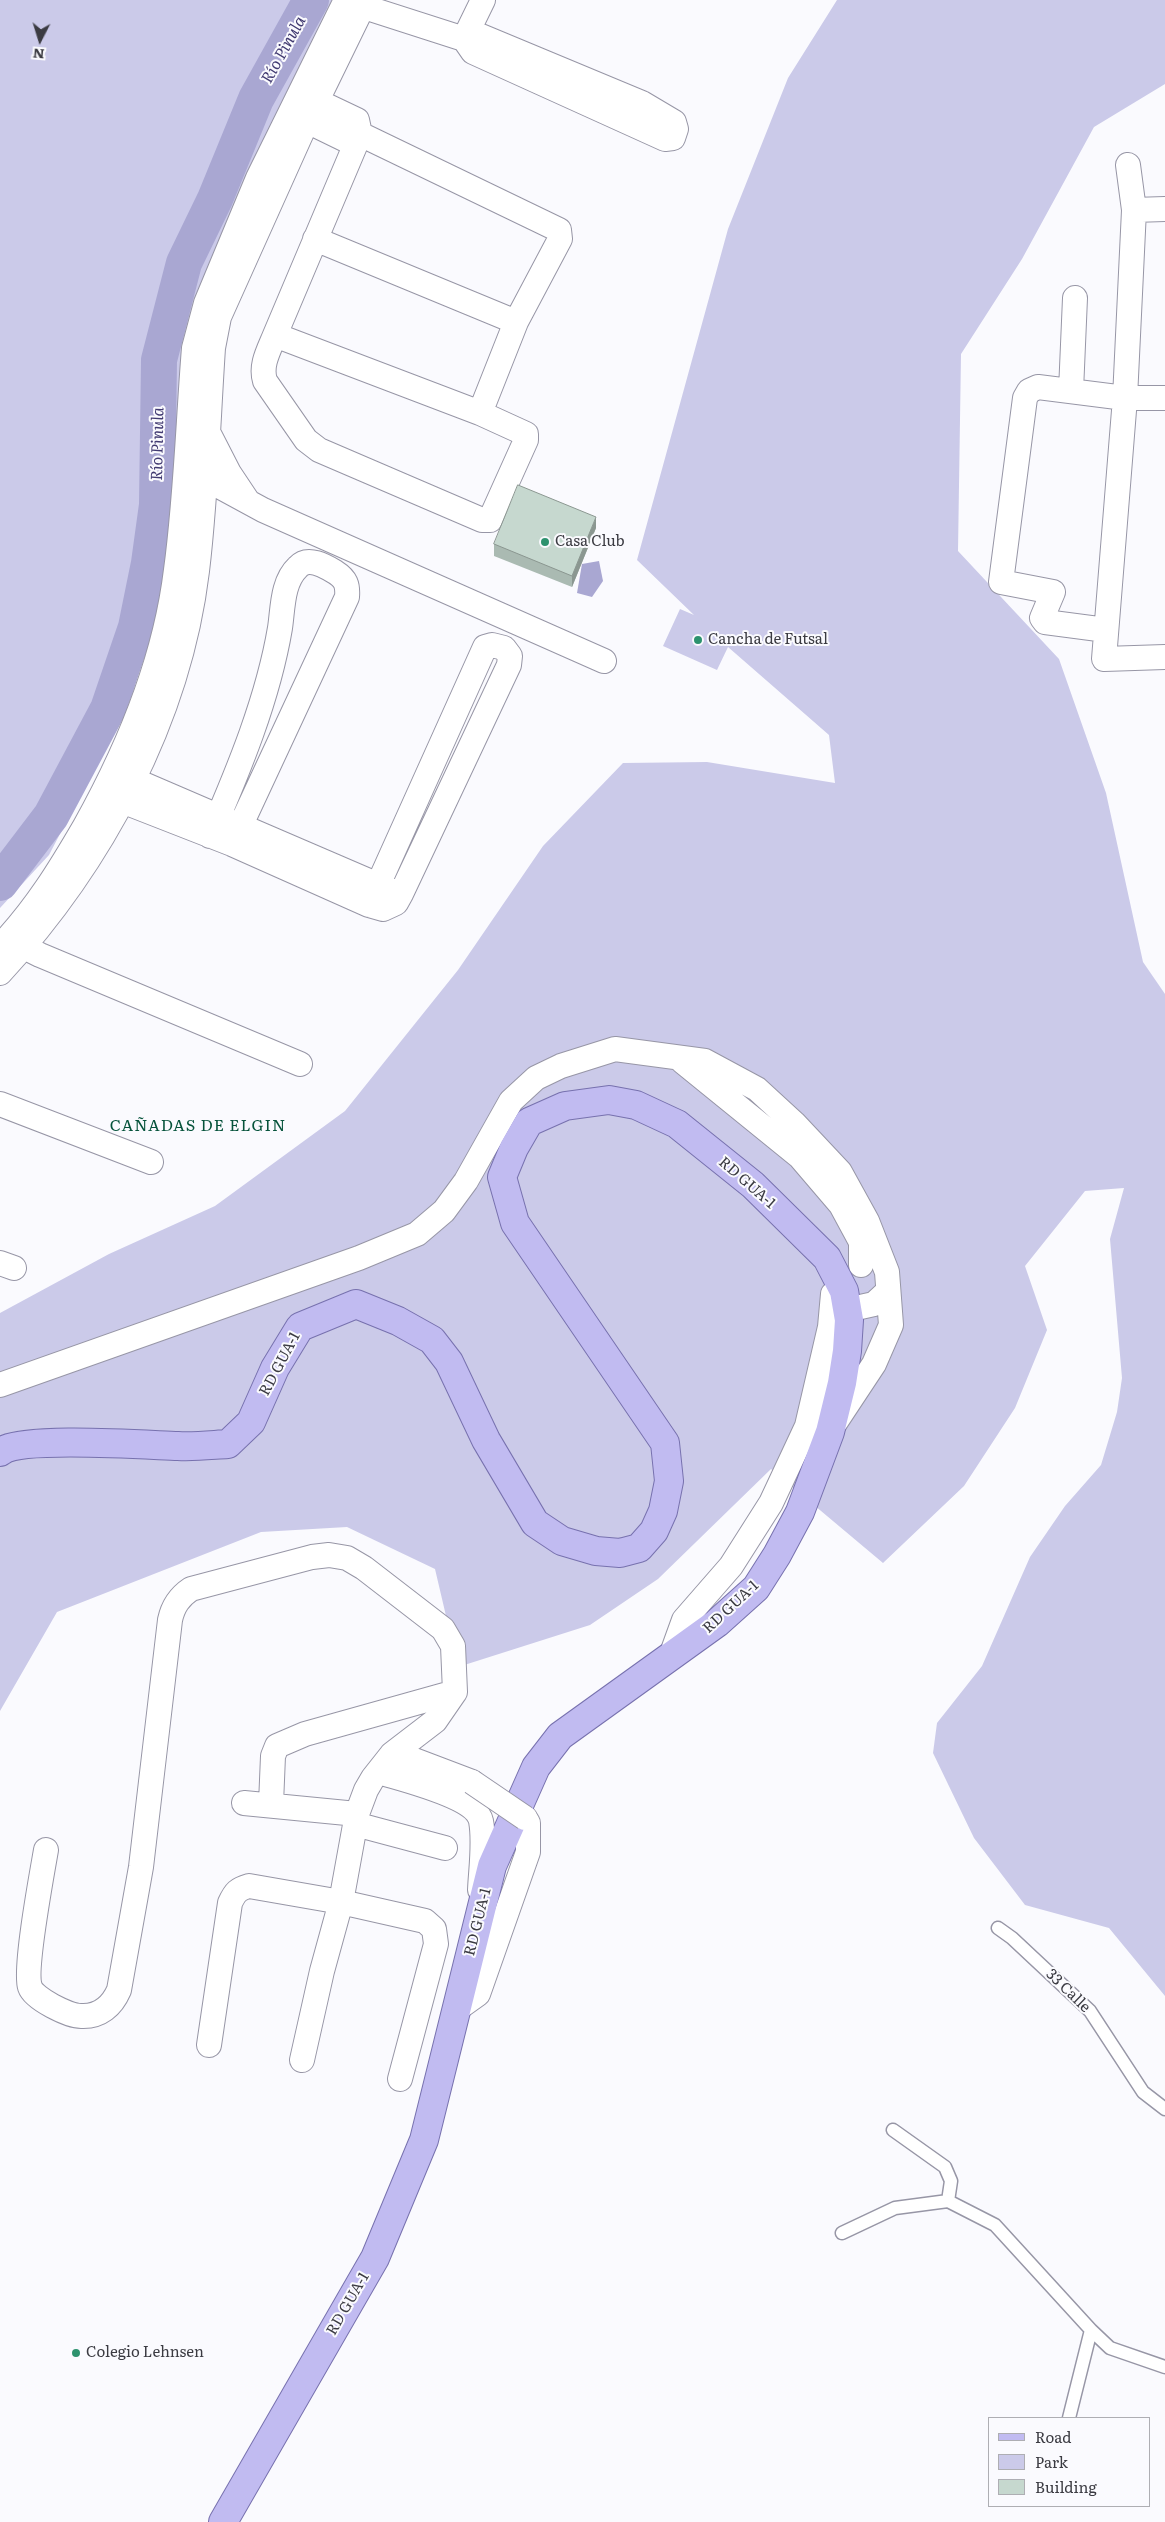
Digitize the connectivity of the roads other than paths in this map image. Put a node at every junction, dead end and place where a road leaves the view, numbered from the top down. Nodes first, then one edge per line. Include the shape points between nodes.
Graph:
1 (483, 0) edge
2 (355, 2) edge
3 (464, 39) junction
4 (306, 111) junction
5 (360, 134) junction
6 (1128, 165) dead end
7 (1165, 209) edge
8 (1134, 210) junction
9 (315, 239) junction
10 (1075, 298) dead end
11 (516, 322) junction
12 (275, 335) junction
13 (1071, 391) junction
14 (1124, 398) junction
15 (1165, 398) edge
16 (480, 413) junction
17 (208, 432) junction
18 (185, 468) junction
19 (205, 479) junction
20 (250, 503) junction
21 (1106, 630) junction
22 (1165, 658) edge
23 (604, 661) dead end
24 (124, 775) junction
25 (114, 797) junction
26 (214, 826) junction
27 (236, 835) junction
28 (373, 896) junction
29 (10, 944) edge
30 (0, 973) edge
31 (676, 1056) junction
32 (300, 1064) dead end
33 (0, 1104) edge
34 (151, 1162) dead end
35 (861, 1264) dead end
36 (888, 1291) junction
37 (840, 1302) junction
38 (0, 1385) edge
39 (830, 1432) junction
40 (0, 1452) edge
41 (671, 1656) junction
42 (455, 1692) junction
43 (385, 1763) junction
44 (244, 1803) dead end
45 (271, 1804) junction
46 (356, 1819) junction
47 (445, 1848) dead end
48 (46, 1850) dead end
49 (341, 1902) junction
50 (480, 1915) junction
51 (998, 1928) dead end
52 (458, 2009) junction
53 (209, 2045) dead end
54 (302, 2060) dead end
55 (400, 2079) dead end
56 (1165, 2108) edge
57 (894, 2130) dead end
58 (948, 2201) junction
59 (842, 2233) dead end
60 (1091, 2330) junction
61 (1165, 2368) edge
62 (1068, 2417) edge
63 (223, 2522) edge

1 - 3 street
2 - 3 street
2 - 4 street
3 - 3 street via 473,52 665,139 673,138 675,134 674,122 642,103 481,36
4 - 5 street via 357,120
4 - 17 street via 219,317 213,348
4 - 18 street via 258,178 203,312 194,348
5 - 9 street
5 - 11 street via 558,230 560,239
6 - 8 street
7 - 8 street
8 - 14 street
9 - 11 street
9 - 12 street
10 - 13 street
11 - 16 street
12 - 16 street
12 - 16 street via 265,359 265,382 311,445 486,521 490,520 526,434
13 - 14 street
13 - 21 street via 1038,387 1029,391 1025,398 1000,582 1053,592 1042,618 1045,622
14 - 15 street
14 - 21 street
17 - 19 street
17 - 20 street via 229,473
18 - 19 street
18 - 24 street via 176,571 167,617
19 - 20 street
19 - 24 street via 197,573 188,620 164,705
20 - 23 street
21 - 22 street via 1104,659
24 - 25 street
24 - 26 street
25 - 26 street
25 - 29 street via 76,879
26 - 27 street
26 - 27 street via 271,675 289,580 298,566 307,562 320,564 343,577 347,598
27 - 28 street
28 - 28 street via 383,909 396,903 401,894 509,665 510,656 504,648 485,647
29 - 30 street
29 - 32 street
31 - 35 street via 800,1157 841,1205 861,1242
31 - 36 street via 704,1061 757,1089 840,1172 867,1221 887,1272
31 - 38 street via 615,1049 561,1066 536,1078 511,1101 466,1181 444,1211 417,1234 359,1258
33 - 34 street
36 - 37 street via 874,1304
36 - 39 street via 891,1325 874,1364
37 - 39 main road, RD GUA-1 via 847,1351
37 - 40 main road, RD GUA-1 via 844,1291 827,1258 753,1185 677,1124 636,1106 608,1100 565,1106 529,1122 502,1177 515,1224 665,1443 669,1481 663,1511 654,1531 639,1548 620,1553 596,1551 562,1542 535,1523 486,1440 449,1362 432,1340 398,1321 356,1304 300,1326 275,1368 251,1422 228,1444 44,1443 6,1448
37 - 41 street via 830,1327 807,1426 771,1503 731,1566 684,1620
39 - 41 main road, RD GUA-1 via 800,1512 756,1588 718,1623
41 - 50 main road, RD GUA-1 via 560,1736 536,1767 492,1866
42 - 43 street via 435,1721
42 - 45 street via 305,1734 277,1746 273,1756
42 - 48 street via 453,1646 443,1629 347,1558 312,1557 191,1589 176,1603 170,1620 141,1867 119,1990 110,2005 95,2014 70,2014 39,1998 30,1987 29,1966
43 - 46 street via 366,1790
43 - 50 street via 464,1801 478,1813 481,1826
43 - 52 street, bridge via 414,1760 472,1782 528,1823 528,1852 478,1994
44 - 45 street
45 - 46 street
46 - 47 street
46 - 49 street
49 - 53 street via 250,1886 240,1888 234,1894 230,1902
49 - 54 street
49 - 55 street via 425,1921 434,1929 436,1944
50 - 52 main road, RD GUA-1
51 - 56 lane, 33 Calle via 1090,2011 1143,2092
52 - 63 main road, RD GUA-1 via 424,2140 375,2258
57 - 58 lane via 944,2167 951,2182
58 - 59 lane via 894,2208
58 - 60 lane via 995,2225
60 - 61 lane via 1110,2348
60 - 62 lane

